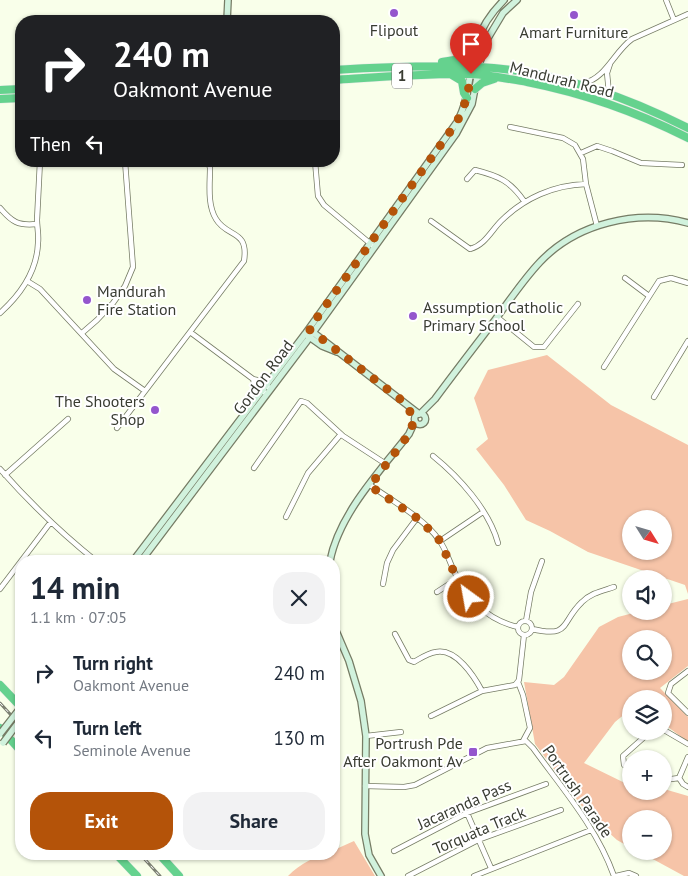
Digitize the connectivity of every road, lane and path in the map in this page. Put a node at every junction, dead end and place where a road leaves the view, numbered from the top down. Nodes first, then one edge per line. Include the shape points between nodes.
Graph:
1 (228, 0) edge
2 (499, 0) edge
3 (504, 0) edge
4 (510, 0) edge
5 (517, 0) edge
6 (666, 0) edge
7 (496, 8) junction
8 (507, 9) junction
9 (688, 14) edge
10 (227, 15) edge
11 (674, 20) junction
12 (475, 50) junction
13 (612, 58) junction
14 (404, 66) junction
15 (340, 70) edge
16 (475, 71) junction
17 (451, 74) junction
18 (500, 77) junction
19 (340, 80) edge
20 (580, 84) junction
21 (15, 89) edge
22 (0, 90) edge
23 (476, 90) junction
24 (609, 93) junction
25 (15, 98) edge
26 (467, 98) junction
27 (0, 99) edge
28 (510, 127) dead end
29 (688, 128) edge
30 (688, 138) edge
31 (440, 150) junction
32 (581, 153) junction
33 (682, 165) dead end
34 (40, 167) edge
35 (125, 167) edge
36 (210, 167) edge
37 (316, 167) edge
38 (467, 179) dead end
39 (586, 184) junction
40 (524, 201) junction
41 (0, 208) edge
42 (431, 221) dead end
43 (688, 223) edge
44 (37, 224) junction
45 (597, 226) junction
46 (373, 245) junction
47 (625, 278) dead end
48 (27, 281) junction
49 (688, 283) edge
50 (649, 296) junction
51 (578, 304) dead end
52 (0, 313) edge
53 (497, 317) junction
54 (82, 332) junction
55 (190, 332) junction
56 (309, 333) junction
57 (688, 341) edge
58 (604, 367) dead end
59 (267, 390) junction
60 (145, 391) junction
61 (654, 397) dead end
62 (419, 417) junction
63 (68, 419) dead end
64 (117, 428) dead end
65 (340, 434) junction
66 (409, 434) junction
67 (434, 456) dead end
68 (386, 464) junction
69 (254, 468) dead end
70 (0, 469) edge
71 (5, 475) junction
72 (370, 486) junction
73 (483, 512) junction
74 (286, 517) dead end
75 (417, 518) junction
76 (50, 523) junction
77 (440, 541) junction
78 (498, 542) dead end
79 (26, 555) edge
80 (89, 555) edge
81 (138, 555) edge
82 (145, 555) edge
83 (331, 555) edge
84 (542, 561) dead end
85 (15, 569) edge
86 (457, 579) junction
87 (383, 584) dead end
88 (614, 587) dead end
89 (0, 589) edge
90 (437, 592) dead end
91 (526, 621) junction
92 (518, 627) junction
93 (532, 629) junction
94 (395, 634) dead end
95 (524, 635) junction
96 (340, 641) edge
97 (688, 671) edge
98 (518, 682) junction
99 (0, 685) edge
100 (482, 691) junction
101 (15, 701) edge
102 (688, 713) edge
103 (15, 715) edge
104 (431, 716) dead end
105 (15, 727) edge
106 (0, 728) edge
107 (401, 732) dead end
108 (0, 734) edge
109 (672, 735) edge
110 (366, 736) junction
111 (641, 740) edge
112 (523, 741) junction
113 (15, 744) edge
114 (688, 744) edge
115 (0, 747) edge
116 (630, 750) edge
117 (688, 757) edge
118 (679, 778) junction
119 (672, 779) edge
120 (546, 784) dead end
121 (365, 786) junction
122 (688, 787) edge
123 (561, 810) dead end
124 (467, 813) junction
125 (592, 830) junction
126 (478, 840) junction
127 (394, 850) dead end
128 (122, 860) edge
129 (164, 860) edge
130 (491, 868) junction
131 (482, 874) edge
132 (137, 876) edge
133 (179, 876) edge
134 (381, 876) edge
135 (408, 876) edge
136 (474, 876) edge
137 (615, 876) edge
138 (636, 876) edge

1 - 10 main road
2 - 7 main road
3 - 7 main road, Gordon Road
4 - 8 street
5 - 8 main road, Gordon Road
6 - 11 street
7 - 12 main road, Gordon Road via 482,30
8 - 16 main road, Gordon Road via 488,38
9 - 11 street
11 - 13 street via 632,39
12 - 14 highway via 460,60 416,62
12 - 16 main road, Gordon Road
13 - 20 street via 593,81
13 - 24 street via 607,73
14 - 15 highway, Mandurah Road / 1
14 - 16 highway, Mandurah Road / 1
16 - 17 highway, Mandurah Road / 1
16 - 18 highway, Mandurah Road / 1
16 - 20 highway, Mandurah Road / 1 via 530,73
16 - 23 main road, Gordon Road
16 - 26 main road, Gordon Road
17 - 19 highway, Mandurah Road / 1
17 - 26 highway via 462,81
18 - 23 highway via 488,80
18 - 30 highway, Mandurah Road / 1 via 604,102
20 - 24 highway, Mandurah Road / 1
21 - 22 highway
23 - 31 main road, Gordon Road via 468,114
24 - 29 highway, Mandurah Road / 1
25 - 27 highway
26 - 31 main road, Gordon Road
28 - 32 street via 563,138 576,145
31 - 46 main road, Gordon Road
32 - 33 street via 597,146 641,164
32 - 39 street
34 - 44 street
35 - 54 street via 133,267 113,303
36 - 55 street via 212,209 216,220 242,240 246,250 244,261
37 - 46 street via 318,196 324,205
38 - 40 street via 475,170 503,179
39 - 40 street via 550,190
39 - 45 street
40 - 42 street via 479,246 470,248
41 - 44 street via 11,221
43 - 45 main road via 644,217
44 - 48 street via 38,244
45 - 53 main road via 562,244 541,261
46 - 56 main road, Gordon Road
47 - 50 street
48 - 52 street
48 - 54 street via 40,289
49 - 50 street via 663,279
50 - 58 street
51 - 53 street via 544,347 534,347
53 - 62 main road
54 - 60 street via 114,369
55 - 59 street via 253,379 254,384
55 - 60 street
56 - 59 main road, Gordon Road
56 - 62 main road via 322,346 339,353 400,399
57 - 61 street
59 - 81 main road, Gordon Road
59 - 82 main road, Gordon Road
60 - 64 street
62 - 66 main road
62 - 66 main road via 425,423
63 - 71 street
65 - 68 street
65 - 69 street via 301,401
65 - 74 street via 308,473
66 - 68 main road
67 - 73 street via 454,473
68 - 72 main road
70 - 71 street
71 - 76 street
72 - 75 street
72 - 83 main road via 343,524
73 - 77 street
73 - 78 street via 495,530
75 - 77 street
75 - 87 street via 393,550
76 - 79 street
76 - 80 street
77 - 86 street
84 - 91 street via 531,592
85 - 89 street
86 - 90 street
86 - 92 street via 484,612
88 - 93 street via 592,594 582,602 569,622 555,632
91 - 92 street
91 - 93 street
92 - 95 street
93 - 95 street
94 - 100 street via 409,660 414,662 437,651 446,652 467,668
95 - 98 street
96 - 110 main road via 362,701
97 - 102 street via 671,684 668,693
98 - 100 street
98 - 112 street via 530,728
99 - 101 highway
100 - 104 street
103 - 108 main road, bridge
105 - 115 main road, bridge
106 - 113 highway
107 - 110 street
109 - 114 street
110 - 121 main road
111 - 116 street
112 - 121 street, Portrush Parade via 487,748 415,785
112 - 125 street, Portrush Parade via 533,748
117 - 118 street
118 - 119 street
118 - 122 street
120 - 124 street, Jacaranda Pass
121 - 134 main road via 367,849
123 - 126 street, Torquata Track
124 - 126 street
124 - 127 street, Jacaranda Pass
125 - 130 street
125 - 137 street, Portrush Parade
126 - 130 street
126 - 135 street, Torquata Track
128 - 132 highway
129 - 133 highway
130 - 131 street
131 - 136 street
137 - 138 street via 624,873

